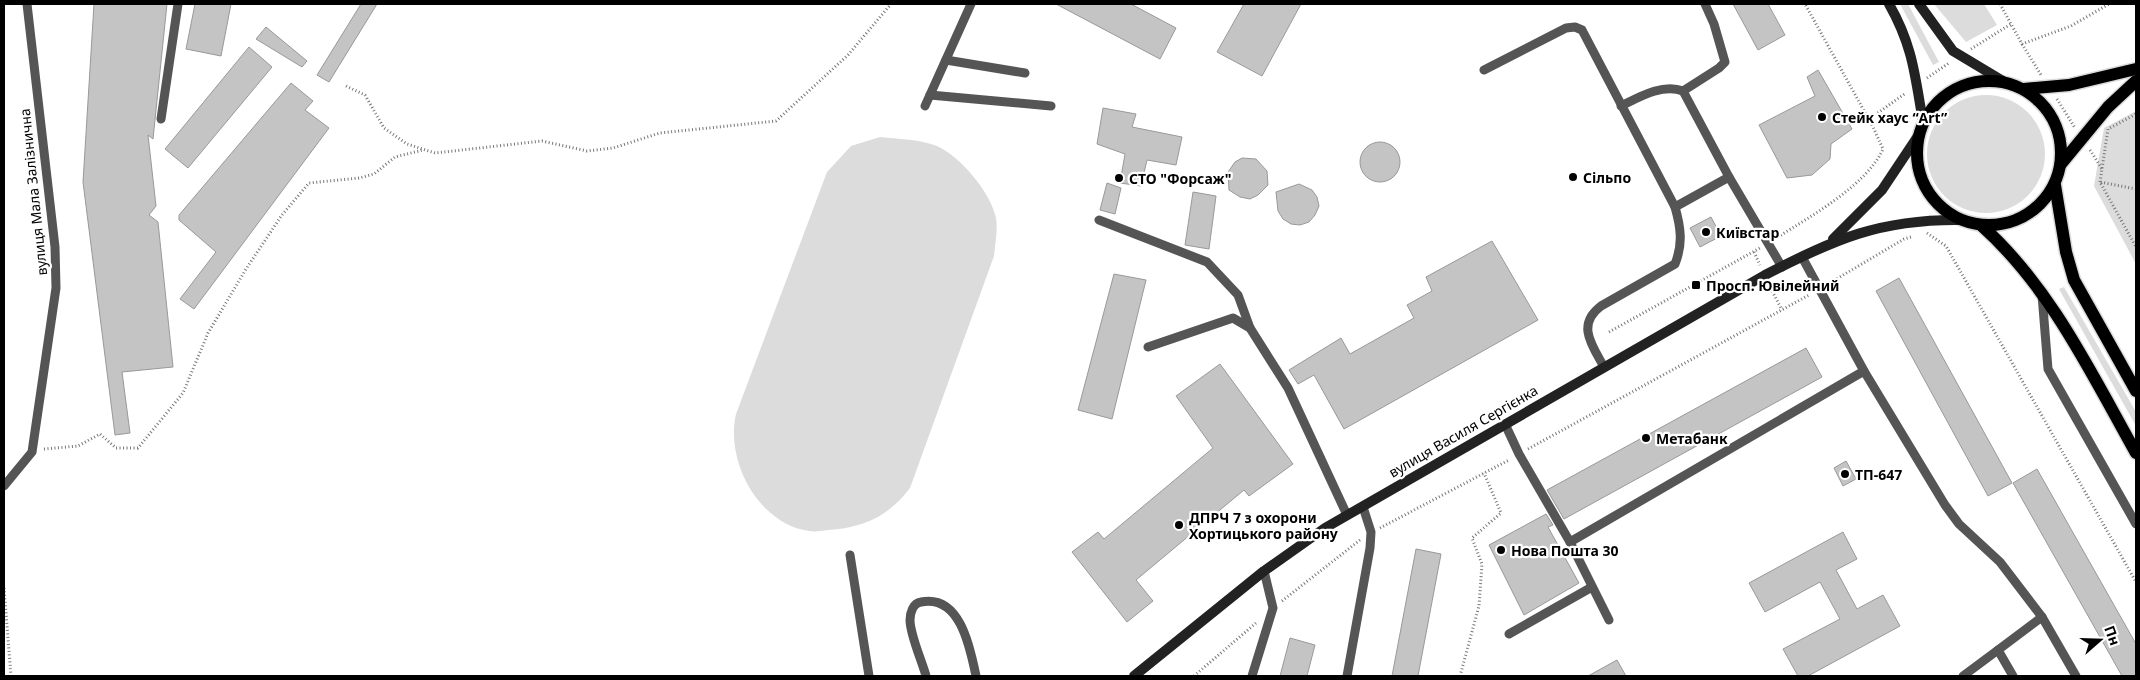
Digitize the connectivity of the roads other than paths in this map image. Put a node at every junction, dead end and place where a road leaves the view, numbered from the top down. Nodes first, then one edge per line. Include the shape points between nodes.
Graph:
1 (27, 4) edge
2 (178, 4) edge
3 (971, 4) edge
4 (1705, 4) edge
5 (1889, 4) edge
6 (1919, 4) edge
7 (946, 60) junction
8 (2136, 69) edge
9 (1484, 70) dead end
10 (1025, 73) dead end
11 (2003, 81) junction
12 (2136, 81) edge
13 (2024, 89) junction
14 (1683, 91) junction
15 (930, 95) junction
16 (925, 106) dead end
17 (1051, 106) dead end
18 (1621, 106) junction
19 (161, 119) dead end
20 (1921, 127) junction
21 (2061, 164) junction
22 (1729, 177) junction
23 (2055, 185) junction
24 (1675, 207) junction
25 (1099, 220) dead end
26 (1961, 220) junction
27 (1982, 226) junction
28 (1829, 243) junction
29 (1802, 257) junction
30 (1782, 267) junction
31 (2042, 292) junction
32 (1250, 328) junction
33 (1148, 347) dead end
34 (1604, 367) junction
35 (1864, 371) junction
36 (2136, 391) edge
37 (1505, 424) junction
38 (2136, 453) edge
39 (4, 486) edge
40 (1363, 506) junction
41 (1347, 515) junction
42 (2136, 524) edge
43 (1570, 542) junction
44 (850, 555) dead end
45 (1264, 571) junction
46 (1592, 587) junction
47 (2042, 616) junction
48 (1609, 620) dead end
49 (1509, 634) dead end
50 (1998, 650) junction
51 (869, 676) edge
52 (926, 676) edge
53 (976, 676) edge
54 (1134, 676) edge
55 (1252, 676) edge
56 (1347, 676) edge
57 (1963, 676) edge
58 (2013, 676) edge
59 (2076, 676) edge

1 - 39 lane, вулиця Мала Залізнична via 56,288 32,452
2 - 19 lane
3 - 7 lane
4 - 14 lane via 1725,62
5 - 20 main road via 1912,52
6 - 11 main road via 1953,51
7 - 10 lane
7 - 15 lane
8 - 13 main road via 2084,82
9 - 18 lane via 1566,28 1575,27 1586,36
11 - 13 main road
11 - 20 main road via 1979,81 1956,88 1937,102
12 - 21 main road via 2108,107
13 - 21 main road via 2042,103 2055,121 2062,142
14 - 18 lane via 1671,88 1646,93
14 - 22 lane
15 - 16 lane
15 - 17 lane
18 - 24 lane
20 - 26 main road via 1917,154 1923,181 1929,194 1943,209
20 - 28 main road, вулиця Василя Сергієнка via 1882,190
21 - 23 main road
22 - 24 lane
22 - 30 lane
23 - 27 main road via 2042,203 2025,217 2004,224
23 - 36 main road via 2074,280
24 - 34 lane via 1682,242 1676,264 1601,306 1587,321 1593,347
25 - 32 lane via 1207,262 1238,295
26 - 27 main road
26 - 28 main road, вулиця Василя Сергієнка via 1900,223
27 - 31 main road via 2024,268
28 - 29 main road, вулиця Василя Сергієнка
29 - 30 main road, вулиця Василя Сергієнка
29 - 35 lane
30 - 34 main road, вулиця Василя Сергієнка
31 - 38 main road via 2070,334
31 - 42 lane via 2048,369
32 - 33 lane via 1233,318
32 - 41 lane via 1288,388
34 - 37 main road, вулиця Василя Сергієнка
35 - 43 lane
35 - 47 lane via 1945,506 1959,524 2000,562
37 - 40 main road, вулиця Василя Сергієнка
37 - 43 lane
40 - 41 main road, вулиця Василя Сергієнка
40 - 56 lane via 1371,532
41 - 45 main road, вулиця Василя Сергієнка
43 - 46 lane
44 - 51 lane
45 - 54 main road, вулиця Василя Сергієнка
45 - 55 lane via 1273,608
46 - 48 lane
46 - 49 lane
47 - 50 lane
47 - 59 lane
50 - 57 lane
50 - 58 lane
52 - 53 lane via 910,621 913,607 918,602 934,600 953,613 968,642

